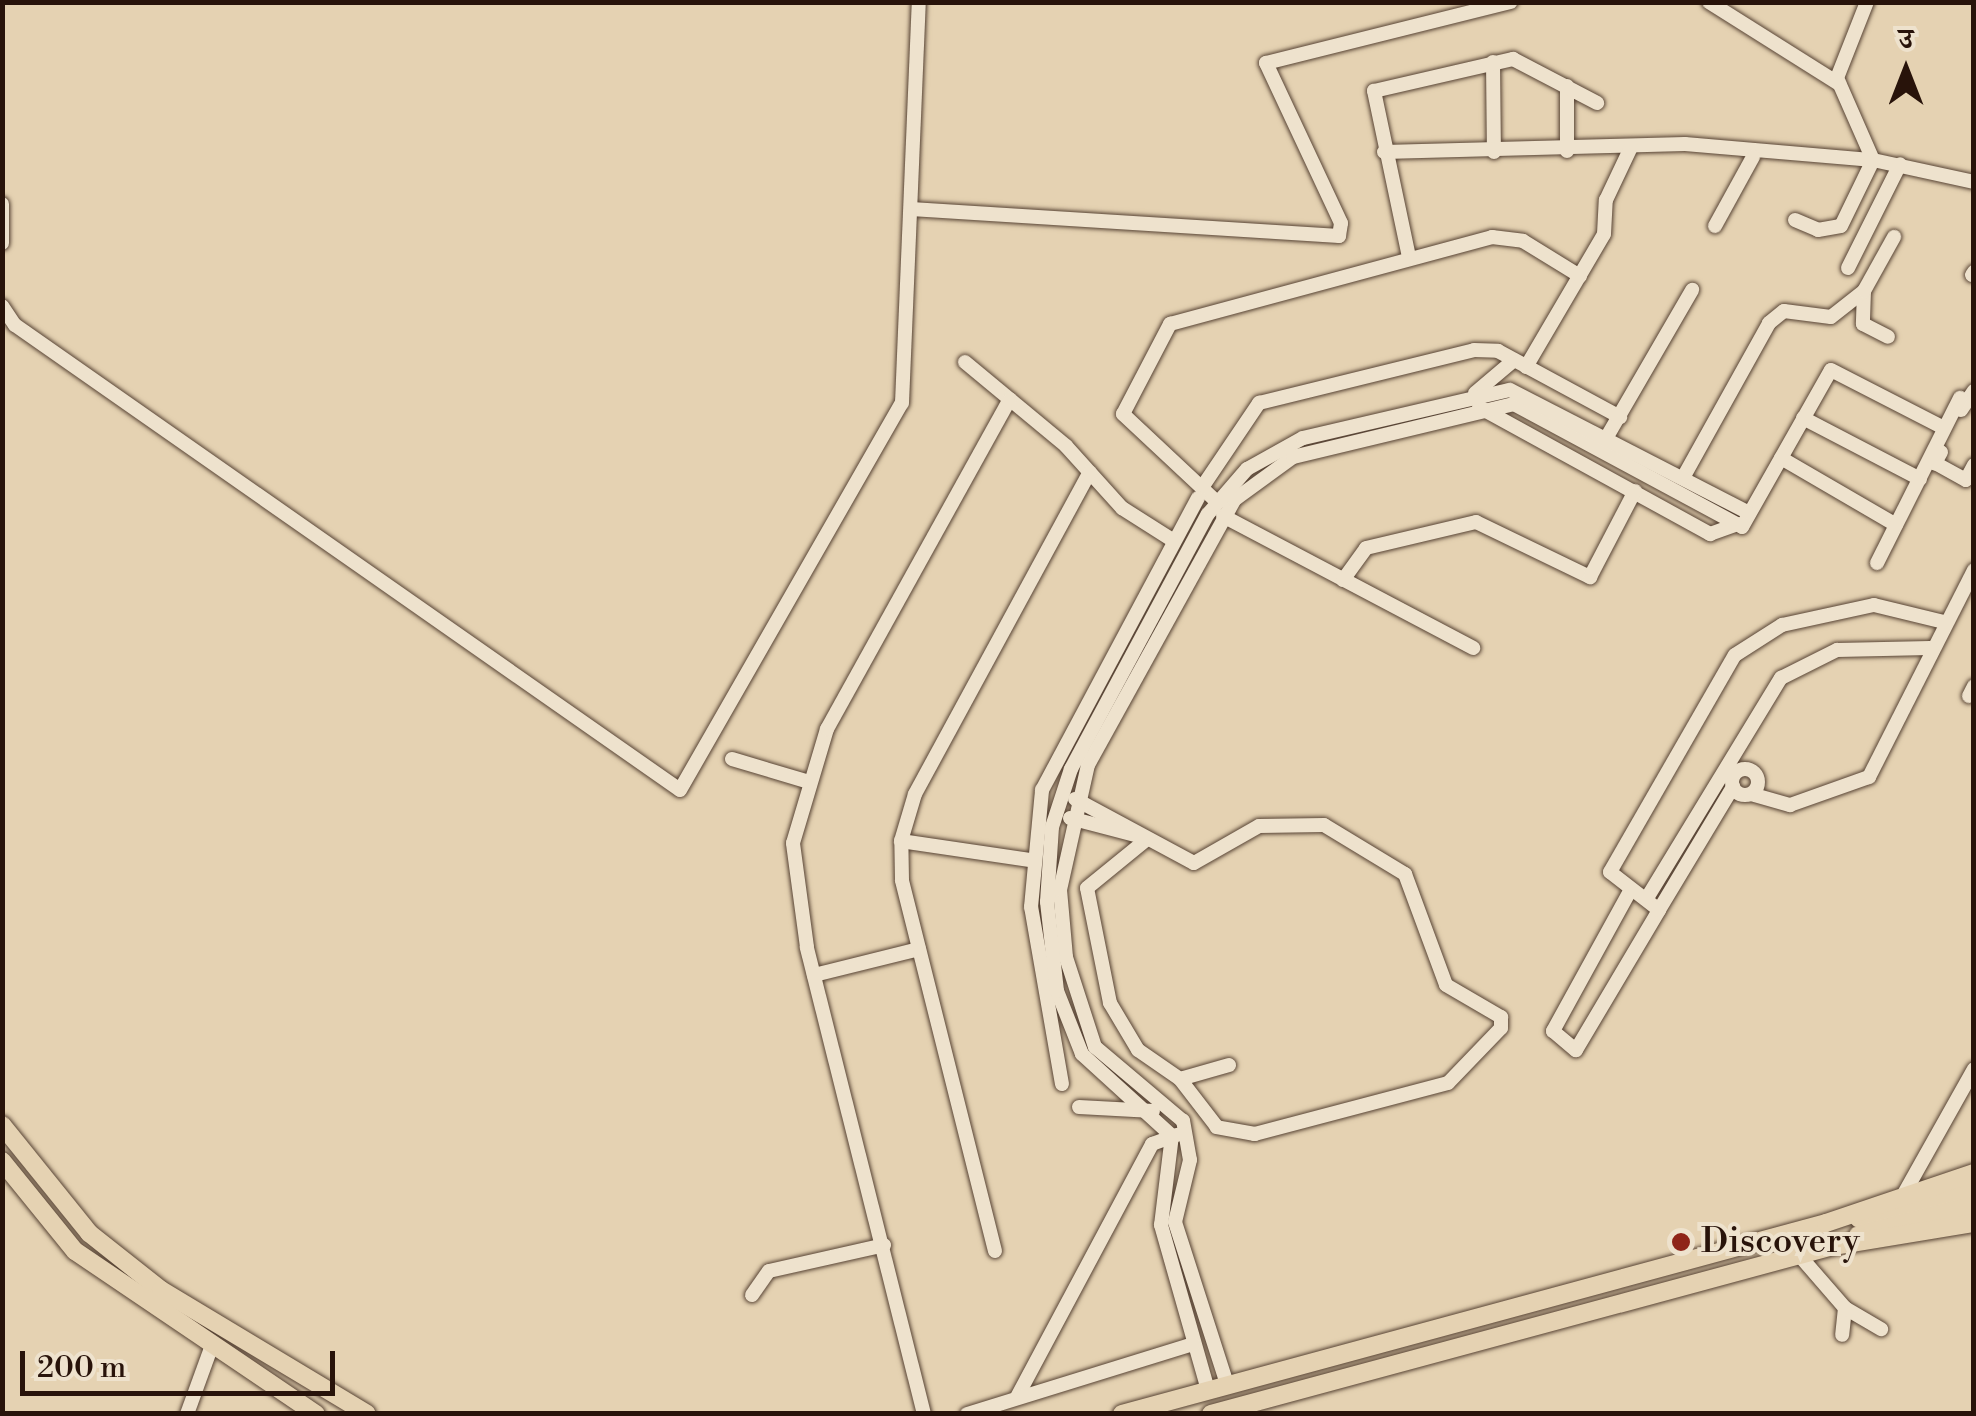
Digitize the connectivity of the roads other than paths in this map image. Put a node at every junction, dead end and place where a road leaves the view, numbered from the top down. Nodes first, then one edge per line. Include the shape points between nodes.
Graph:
1 (918, 2) edge
2 (1510, 2) edge
3 (1709, 2) edge
4 (1867, 2) edge
5 (1493, 62) junction
6 (1838, 84) junction
7 (1567, 86) junction
8 (1598, 103) dead end
9 (1630, 147) junction
10 (1567, 151) junction
11 (1384, 152) junction
12 (1494, 152) junction
13 (1753, 157) junction
14 (1873, 160) junction
15 (1900, 164) junction
16 (1974, 182) edge
17 (2, 204) edge
18 (911, 209) junction
19 (1794, 220) dead end
20 (1715, 226) dead end
21 (1894, 236) dead end
22 (2, 243) edge
23 (1409, 258) junction
24 (1848, 268) dead end
25 (1580, 276) junction
26 (1692, 290) dead end
27 (1864, 291) junction
28 (2, 306) edge
29 (1888, 337) dead end
30 (964, 362) dead end
31 (1520, 364) junction
32 (1967, 394) edge
33 (1010, 399) junction
34 (1477, 400) junction
35 (1620, 417) junction
36 (1804, 418) junction
37 (1944, 428) junction
38 (1608, 435) junction
39 (1781, 458) junction
40 (1974, 465) edge
41 (1090, 472) junction
42 (1684, 476) junction
43 (1920, 479) junction
44 (1201, 490) junction
45 (1636, 491) junction
46 (1220, 509) junction
47 (1743, 521) junction
48 (1896, 525) junction
49 (1174, 541) junction
50 (1195, 552) junction
51 (1877, 563) dead end
52 (1974, 570) edge
53 (1343, 580) junction
54 (1944, 622) junction
55 (1473, 648) dead end
56 (1930, 648) junction
57 (732, 759) dead end
58 (806, 781) junction
59 (1732, 787) junction
60 (1751, 794) junction
61 (1069, 806) junction
62 (1145, 838) junction
63 (901, 842) junction
64 (1030, 861) junction
65 (1055, 864) junction
66 (1630, 891) junction
67 (1647, 898) junction
68 (1659, 910) junction
69 (918, 949) junction
70 (814, 976) junction
71 (1229, 1065) dead end
72 (1974, 1069) edge
73 (1180, 1079) junction
74 (1062, 1084) dead end
75 (1080, 1107) dead end
76 (1154, 1112) junction
77 (2, 1125) edge
78 (1179, 1135) junction
79 (2, 1161) edge
80 (1974, 1173) edge
81 (47, 1180) junction
82 (1974, 1188) edge
83 (30, 1196) junction
84 (1914, 1205) junction
85 (1974, 1205) edge
86 (1974, 1223) edge
87 (884, 1245) junction
88 (1833, 1246) junction
89 (995, 1251) dead end
90 (1799, 1255) junction
91 (752, 1295) dead end
92 (1845, 1308) junction
93 (1204, 1321) junction
94 (1187, 1326) junction
95 (1882, 1328) dead end
96 (1842, 1335) dead end
97 (1193, 1344) junction
98 (211, 1348) junction
99 (1227, 1384) junction
100 (1208, 1390) junction
101 (1017, 1397) junction
102 (187, 1414) edge
103 (316, 1414) edge
104 (367, 1414) edge
105 (924, 1414) edge
106 (968, 1414) edge
107 (1122, 1414) edge
108 (1212, 1414) edge

1 - 18 street
2 - 18 street via 1266,62 1341,223 1338,236
3 - 6 street
4 - 6 street
5 - 7 street via 1526,62
5 - 11 street via 1374,91
5 - 12 street
6 - 14 street
7 - 8 street
7 - 10 street
9 - 10 street
9 - 13 street via 1685,144
9 - 25 street via 1606,200 1604,234
10 - 12 street
11 - 12 street
11 - 23 street
13 - 14 street
13 - 20 street
14 - 15 street
14 - 19 street via 1841,226 1818,230
15 - 16 street
15 - 24 street
17 - 22 street
18 - 28 street via 902,403 680,790 15,326
21 - 27 street
23 - 25 street via 1509,238
23 - 44 street via 1206,307 1160,333 1122,414 1167,465
25 - 31 street
26 - 35 street
27 - 29 street via 1863,324
27 - 42 street via 1828,317 1778,314
30 - 33 street
31 - 34 street
31 - 35 street
31 - 44 street via 1474,350 1258,403
32 - 37 street
32 - 40 street via 1935,463 1966,480
33 - 41 street
33 - 58 street
34 - 38 street via 1523,391
34 - 45 street
34 - 46 street via 1293,457
34 - 47 street via 1538,411
35 - 38 street
36 - 37 street via 1836,369
36 - 39 street
36 - 43 street
37 - 43 street
38 - 42 street
39 - 47 street
39 - 48 street
41 - 49 street via 1122,508
41 - 63 street via 915,794
42 - 47 street
43 - 48 street
44 - 46 street
44 - 49 street
45 - 47 street via 1710,534
45 - 53 street via 1590,577 1476,522 1366,548
46 - 50 street
46 - 53 street
48 - 51 street
49 - 50 street
49 - 64 street via 1056,756
50 - 61 street
52 - 54 street
53 - 55 street
54 - 56 street
54 - 66 street via 1874,605 1782,625 1744,646 1610,872
56 - 60 street via 1863,782 1790,806
56 - 67 street via 1837,650 1781,678
57 - 58 street
58 - 70 street via 793,865
59 - 60 street
59 - 60 street via 1738,771 1750,770 1759,784
59 - 68 street
61 - 62 street
61 - 65 street
62 - 73 street via 1122,866 1090,879 1087,896 1116,1020
62 - 73 street via 1203,864 1259,826 1324,825 1405,874 1446,985 1503,1022 1459,1079 1245,1136 1217,1126
63 - 64 street
63 - 69 street
64 - 65 street
64 - 74 street via 1035,967
65 - 76 street via 1053,966 1072,1036 1104,1079
65 - 78 street via 1066,957 1094,1047 1173,1107
66 - 67 street
66 - 68 street via 1556,1039 1580,1048
67 - 68 street
69 - 70 street
69 - 89 street
70 - 87 street
71 - 73 street
72 - 84 street
75 - 76 street
76 - 78 street
77 - 81 main road
78 - 93 street via 1188,1174 1174,1215
78 - 94 street via 1162,1225
78 - 101 street via 1152,1144
79 - 83 main road
80 - 84 main road
81 - 83 main road
81 - 104 main road via 90,1233 161,1290
82 - 84 main road
83 - 98 main road via 75,1252
84 - 85 main road
84 - 88 main road
84 - 99 main road
86 - 88 main road
87 - 91 street via 769,1270
87 - 105 street
88 - 90 main road
90 - 92 street
90 - 108 main road
92 - 95 street
92 - 96 street
93 - 94 street
93 - 99 street
94 - 97 street
97 - 100 street
97 - 101 street
98 - 102 street
98 - 103 main road
99 - 100 main road
100 - 107 main road
101 - 106 street

